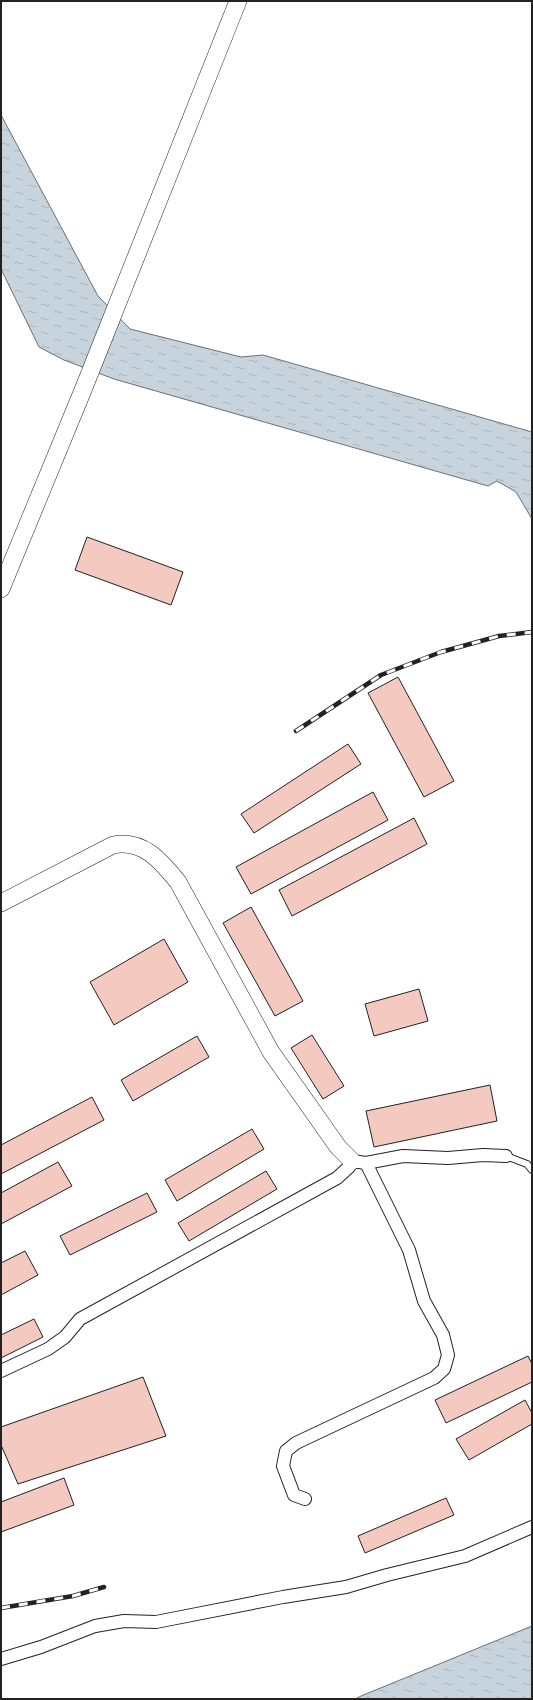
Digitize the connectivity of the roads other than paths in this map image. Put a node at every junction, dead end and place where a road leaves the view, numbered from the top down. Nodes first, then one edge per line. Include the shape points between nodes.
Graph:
1 (238, 1) edge
2 (1, 589) edge
3 (1, 903) edge
4 (506, 1156) joint
5 (359, 1162) junction
6 (532, 1170) edge
7 (1, 1371) edge
8 (305, 1499) dead end
9 (532, 1527) edge
10 (1, 1659) edge

1 - 2 main road
3 - 5 main road via 113,845 124,843 138,846 159,859 178,882 271,1052 338,1147
4 - 5 street via 403,1156
4 - 6 lane via 527,1164
5 - 7 street via 337,1178 80,1319 65,1337
5 - 8 street via 409,1250 424,1301 443,1335 448,1355 444,1369 434,1378 286,1450 283,1466 294,1495
9 - 10 street via 465,1556 346,1587 156,1622 124,1621 95,1626

